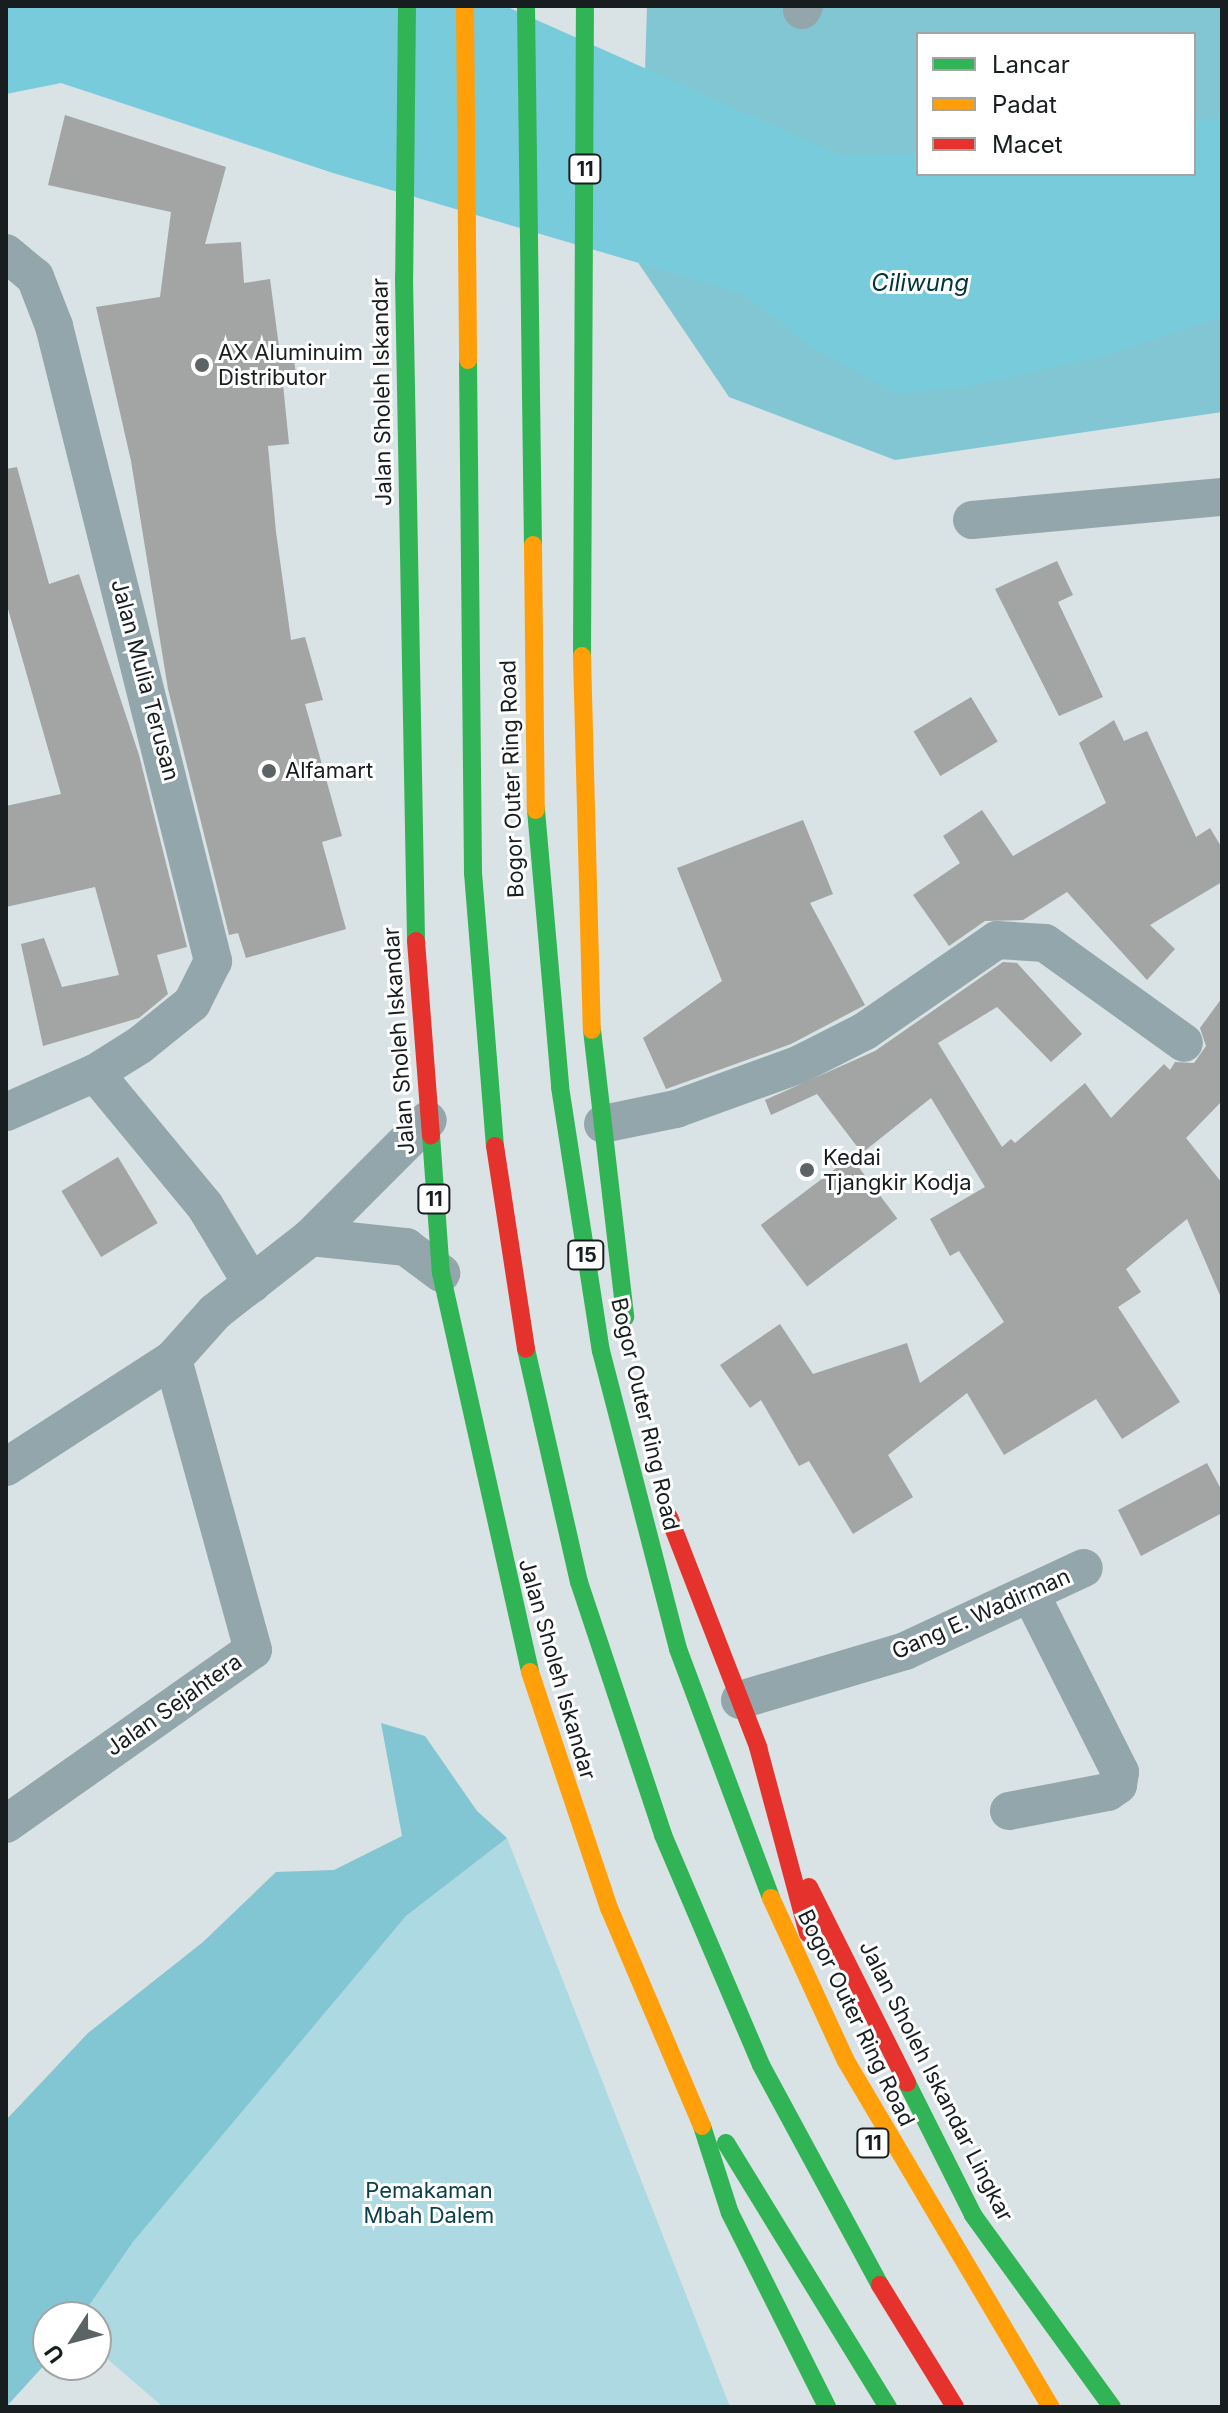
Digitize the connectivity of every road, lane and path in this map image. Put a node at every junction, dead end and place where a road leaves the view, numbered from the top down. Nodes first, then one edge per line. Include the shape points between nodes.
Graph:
1 (407, 6) edge
2 (465, 6) edge
3 (526, 6) edge
4 (585, 6) edge
5 (6, 253) edge
6 (1222, 497) edge
7 (972, 520) dead end
8 (1184, 1043) dead end
9 (95, 1073) junction
10 (6, 1112) edge
11 (428, 1120) junction
12 (603, 1124) junction
13 (311, 1237) junction
14 (441, 1273) junction
15 (252, 1284) junction
16 (627, 1334) dead end
17 (173, 1359) junction
18 (6, 1467) edge
19 (663, 1494) dead end
20 (1084, 1568) dead end
21 (1030, 1593) junction
22 (740, 1700) junction
23 (1009, 1811) dead end
24 (6, 1824) edge
25 (787, 1847) junction
26 (687, 2081) junction
27 (827, 2407) edge
28 (888, 2407) edge
29 (955, 2407) edge
30 (1035, 2407) edge
31 (1051, 2407) edge
32 (1112, 2407) edge

1 - 11 highway, Jalan Sholeh Iskandar / 11 via 404,278 415,922
2 - 29 highway, Bogor Outer Ring Road via 473,873 491,1117 526,1352 579,1582 663,1835 789,2119 843,2225
3 - 31 highway, Bogor Outer Ring Road / 15 via 537,873 560,1087 601,1351 678,1649 748,1849 846,2061
4 - 12 highway, 11 via 586,331 578,562 581,803 587,986
5 - 9 street, Jalan Mulia Terusan via 35,277 54,326 213,961 192,1003
6 - 7 street
8 - 12 street via 1045,943 997,940 865,1031 800,1064 676,1109
9 - 10 street, Jalan Mulia Terusan
9 - 15 street via 205,1206
11 - 13 street
11 - 14 highway, Jalan Sholeh Iskandar / 11
12 - 16 highway, 11
13 - 14 street via 406,1247
13 - 15 street
14 - 26 highway, Jalan Sholeh Iskandar / 11 via 508,1594 553,1752 609,1908
15 - 17 street
17 - 18 street
17 - 24 street, Jalan Sejahtera via 253,1650
19 - 22 highway, 11
20 - 21 street, Gang E. Wadirman
21 - 22 street, Gang E. Wadirman via 905,1651
21 - 23 street via 1120,1772 1118,1785 1108,1792
22 - 25 highway, 11
25 - 30 highway, 11 via 851,2108
25 - 32 highway, Jalan Sholeh Iskandar Lingkar via 973,2215
26 - 27 highway via 730,2213
26 - 28 highway, 11

